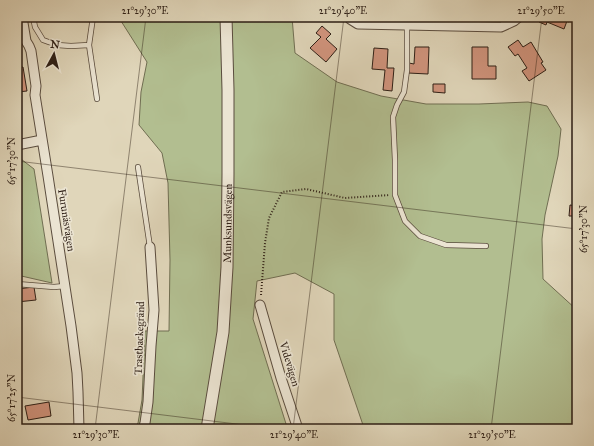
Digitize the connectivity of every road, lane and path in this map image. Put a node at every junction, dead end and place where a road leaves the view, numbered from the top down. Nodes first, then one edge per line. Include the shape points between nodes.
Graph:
1 (22, 17) edge
2 (33, 17) edge
3 (93, 17) edge
4 (226, 17) edge
5 (349, 17) edge
6 (519, 17) edge
7 (407, 26) junction
8 (89, 45) junction
9 (97, 99) dead end
10 (42, 140) junction
11 (17, 145) edge
12 (138, 167) dead end
13 (395, 195) junction
14 (486, 246) dead end
15 (150, 248) joint
16 (17, 284) edge
17 (65, 286) junction
18 (260, 305) joint
19 (79, 429) edge
20 (143, 429) edge
21 (207, 429) edge
22 (298, 429) edge

1 - 10 street, Furunäsvägen via 26,41 31,51
2 - 8 lane via 35,27 43,40 57,45
3 - 8 lane
4 - 21 street, Munksundsvägen via 227,267 222,332
5 - 7 street via 358,24
6 - 7 street via 501,27
7 - 13 lane via 404,92 393,117
8 - 9 lane
10 - 11 street
10 - 17 street, Furunäsvägen
12 - 15 lane
13 - 14 lane via 405,221 420,236 446,245
13 - 18 path via 345,198 306,190 282,192 269,218
15 - 20 street, Trastbackegränd via 154,310 148,402
16 - 17 lane
17 - 19 street, Furunäsvägen via 77,373
18 - 22 street, Videvägen

